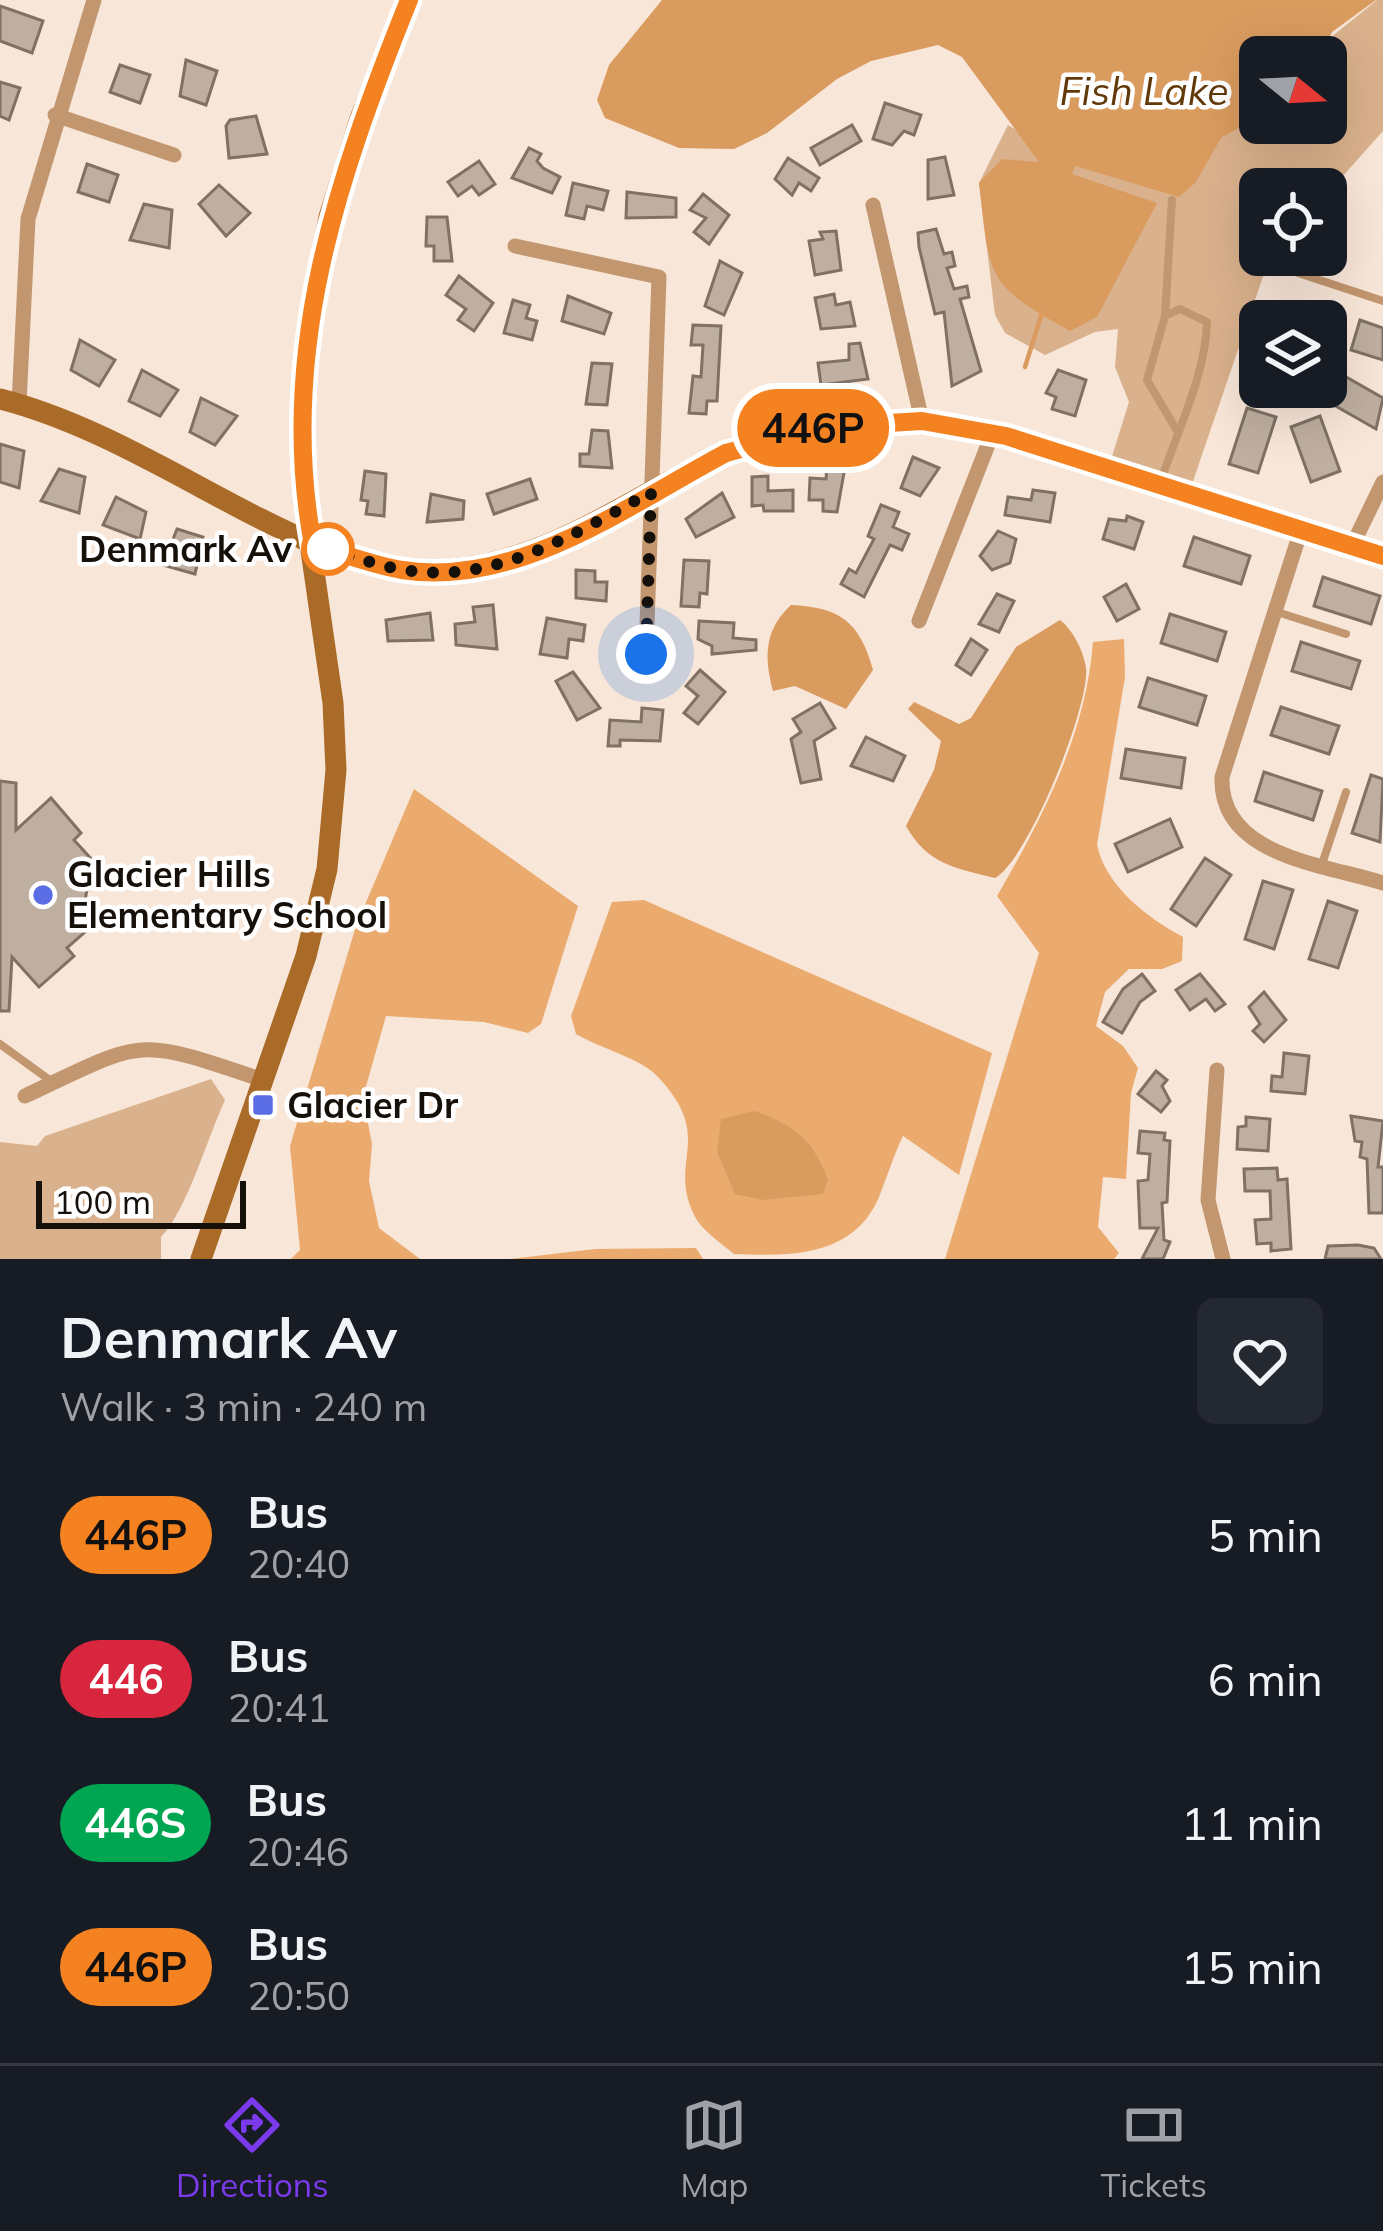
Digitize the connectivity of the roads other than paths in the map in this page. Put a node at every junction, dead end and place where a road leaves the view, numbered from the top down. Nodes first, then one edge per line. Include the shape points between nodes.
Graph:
1 (94, 0) edge
2 (409, 0) edge
3 (55, 116) junction
4 (173, 155) dead end
5 (1172, 200) dead end
6 (873, 205) dead end
7 (515, 246) dead end
8 (1306, 276) edge
9 (1383, 302) edge
10 (1165, 316) junction
11 (9, 401) edge
12 (922, 421) junction
13 (1177, 431) junction
14 (991, 436) junction
15 (1383, 482) edge
16 (1159, 485) junction
17 (651, 492) junction
18 (1301, 530) junction
19 (313, 545) junction
20 (1352, 546) junction
21 (1383, 556) edge
22 (1275, 612) junction
23 (919, 621) dead end
24 (1346, 634) dead end
25 (646, 654) dead end
26 (1346, 792) dead end
27 (1322, 864) junction
28 (1383, 883) edge
29 (0, 1044) edge
30 (1217, 1070) dead end
31 (263, 1079) junction
32 (52, 1082) junction
33 (25, 1096) dead end
34 (201, 1259) edge
35 (1223, 1259) edge

1 - 3 street
2 - 19 street via 328,217 305,351 304,502
3 - 4 street
3 - 11 street via 28,219
5 - 10 lane
6 - 12 street
7 - 17 street via 659,277
8 - 9 lane
10 - 13 lane via 1147,380
10 - 13 lane via 1180,309 1207,322
11 - 19 street via 90,432
12 - 14 street
12 - 17 street via 787,433
13 - 16 lane
14 - 16 street
14 - 23 street
15 - 20 street
16 - 18 street
17 - 19 street via 542,551 480,570 403,570
17 - 25 street
18 - 20 street
18 - 22 street
19 - 31 street via 336,770 327,869
20 - 21 street
22 - 24 lane
22 - 27 street via 1221,797 1239,833
26 - 27 lane
27 - 28 street
29 - 32 lane
30 - 35 street via 1208,1200
31 - 32 street via 155,1047 110,1053
31 - 34 street
32 - 33 street

